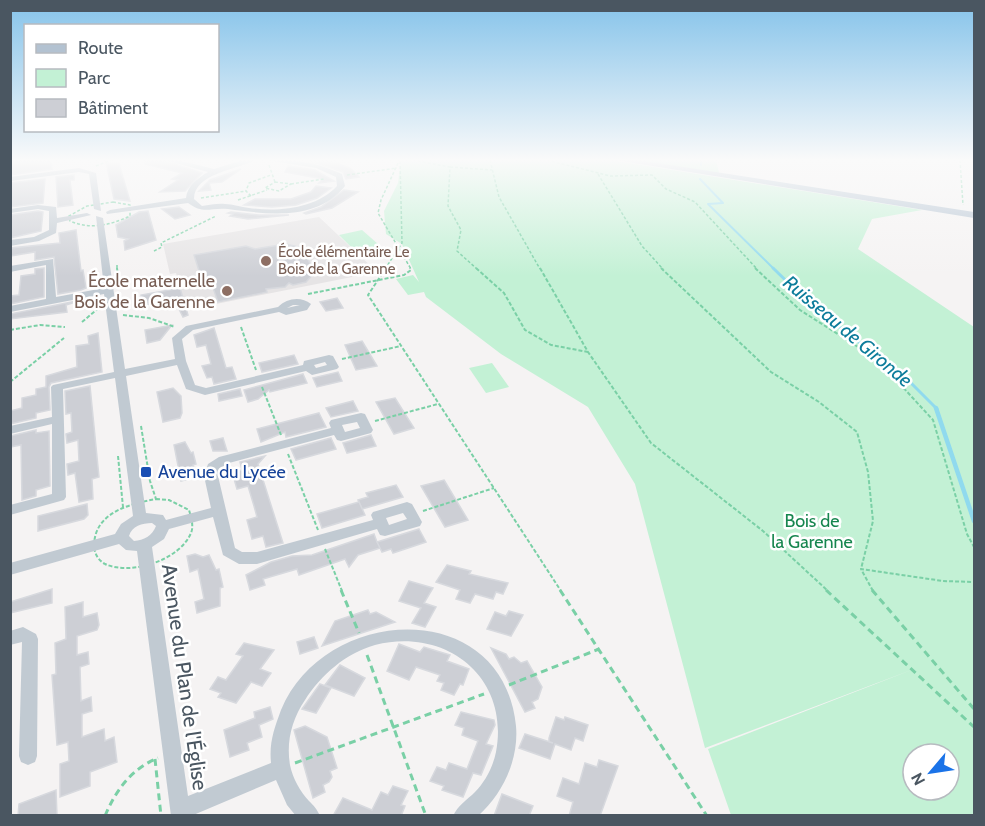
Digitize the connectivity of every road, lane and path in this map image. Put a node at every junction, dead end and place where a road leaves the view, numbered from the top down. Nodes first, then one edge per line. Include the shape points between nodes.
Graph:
1 (96, 199) edge
2 (199, 199) edge
3 (242, 199) edge
4 (326, 199) edge
5 (382, 199) edge
6 (401, 199) edge
7 (448, 199) edge
8 (500, 199) edge
9 (613, 199) edge
10 (687, 199) edge
11 (870, 199) edge
12 (963, 199) edge
13 (190, 200) junction
14 (220, 207) junction
15 (236, 208) junction
16 (10, 211) edge
17 (98, 213) junction
18 (964, 213) junction
19 (975, 215) edge
20 (53, 221) junction
21 (10, 243) edge
22 (400, 247) junction
23 (154, 251) dead end
24 (10, 269) edge
25 (377, 281) junction
26 (109, 290) junction
27 (51, 301) junction
28 (299, 301) joint
29 (102, 305) dead end
30 (10, 309) edge
31 (122, 315) dead end
32 (238, 318) junction
33 (82, 322) dead end
34 (65, 327) dead end
35 (10, 330) edge
36 (187, 331) junction
37 (64, 338) dead end
38 (401, 346) junction
39 (588, 352) junction
40 (181, 361) junction
41 (331, 362) joint
42 (122, 373) junction
43 (259, 379) junction
44 (10, 382) edge
45 (438, 404) junction
46 (57, 419) junction
47 (364, 424) joint
48 (10, 430) edge
49 (284, 444) junction
50 (494, 488) junction
51 (10, 510) edge
52 (219, 511) junction
53 (411, 514) joint
54 (140, 519) junction
55 (163, 526) junction
56 (121, 538) junction
57 (322, 540) junction
58 (144, 545) junction
59 (975, 547) edge
60 (10, 569) edge
61 (861, 569) junction
62 (975, 582) edge
63 (10, 638) edge
64 (362, 642) junction
65 (598, 649) junction
66 (499, 688) junction
67 (975, 710) edge
68 (396, 727) junction
69 (975, 727) edge
70 (28, 756) dead end
71 (280, 769) junction
72 (181, 812) edge
73 (105, 816) edge
74 (161, 816) edge
75 (310, 816) edge
76 (426, 816) edge
77 (463, 816) edge
78 (707, 816) edge

1 - 17 street
2 - 13 path
3 - 14 path
4 - 15 street via 271,211
5 - 22 path via 378,207 380,220
6 - 22 path
7 - 39 path via 448,206 461,230 457,250 504,293 525,330 551,345
8 - 39 path
9 - 61 path via 642,246 666,274 771,372 857,432 868,472 873,521
10 - 59 path via 800,310 878,359 933,420 967,534
11 - 18 main road
12 - 18 path
13 - 14 street via 197,207
13 - 17 street
14 - 15 street
15 - 23 path via 161,243 162,247
16 - 20 street via 53,209
17 - 20 street
17 - 26 street
18 - 19 main road
20 - 21 street via 53,231 46,236
22 - 25 path
22 - 25 path via 411,270
24 - 27 street via 50,261
25 - 28 path via 304,295
25 - 38 path via 368,295
26 - 27 street
26 - 42 street
27 - 30 street
28 - 32 street via 306,304 303,308
29 - 33 path
31 - 36 path via 149,318
32 - 36 street
32 - 43 path
34 - 35 path via 40,325
36 - 40 street via 177,338
37 - 44 path
38 - 41 path
38 - 45 path
39 - 69 path via 651,443 763,531
40 - 42 street
40 - 43 street via 190,387 205,392
41 - 43 street via 333,367 312,372 310,367
42 - 46 street via 57,387
42 - 54 street
43 - 49 path
45 - 47 path
45 - 50 path
46 - 48 street
46 - 51 street via 59,497
47 - 49 street via 367,430 341,437 338,430
49 - 52 street via 224,460 213,467
49 - 57 path
50 - 53 path
50 - 65 path
52 - 55 street
52 - 57 street via 228,551 239,558 257,558
53 - 57 street via 415,522 385,531 381,523
54 - 55 street via 158,519
54 - 56 street via 128,525
55 - 58 street, Avenue du Plan de l'Église via 156,539
56 - 58 street, Avenue du Plan de l'Église via 131,546
56 - 60 street
57 - 64 path
58 - 72 street, Avenue du Plan de l'Église
61 - 62 path
61 - 67 path via 868,585
63 - 70 street via 23,634 30,639
64 - 66 street via 394,635 427,637 456,646 481,664
64 - 68 path
64 - 71 street via 333,657 307,678 289,706 280,739
65 - 66 path
65 - 78 path
66 - 68 path
66 - 77 street via 509,722 505,758 487,794
68 - 71 path
68 - 76 path
71 - 72 street
71 - 75 street via 298,806
73 - 74 path via 120,785 139,767 155,759

